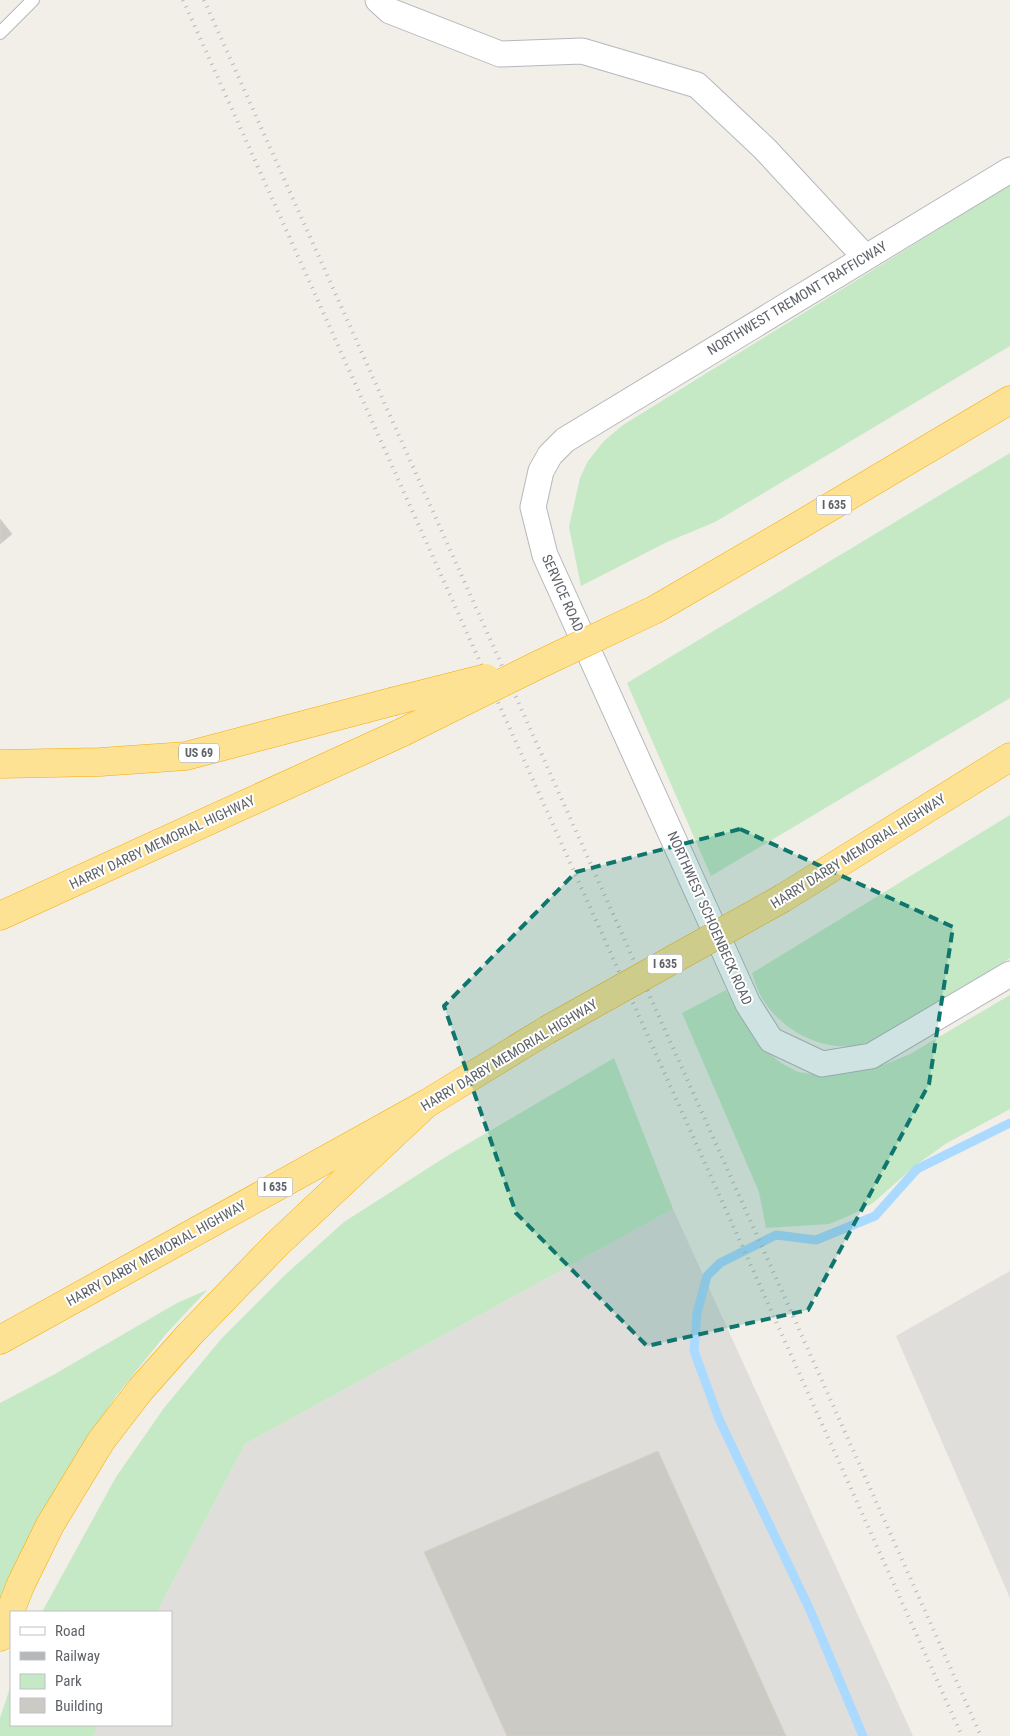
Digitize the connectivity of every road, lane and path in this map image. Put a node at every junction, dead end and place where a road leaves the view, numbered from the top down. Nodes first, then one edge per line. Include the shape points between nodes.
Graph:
1 (33, 0) edge
2 (378, 0) edge
3 (0, 33) edge
4 (1010, 170) edge
5 (865, 257) junction
6 (1010, 400) edge
7 (585, 427) joint
8 (536, 666) junction
9 (1010, 757) edge
10 (0, 764) edge
11 (642, 768) joint
12 (0, 916) edge
13 (1010, 974) edge
14 (426, 1104) junction
15 (0, 1340) edge
16 (10, 1611) edge
17 (10, 1612) edge
18 (0, 1637) edge

1 - 3 lane
2 - 5 street via 390,11 500,54 582,51 697,85 765,149
4 - 5 street, NORTHWEST TREMONT TRAFFICWAY
5 - 7 street, NORTHWEST TREMONT TRAFFICWAY
6 - 8 highway, HARRY DARBY MEMORIAL HIGHWAY / I 635, bridge via 656,609
7 - 11 street, SERVICE ROAD via 550,455 541,471 533,508 545,555
8 - 10 highway, US 69, bridge via 186,756
8 - 12 highway, HARRY DARBY MEMORIAL HIGHWAY / I 635, bridge via 403,732
9 - 14 highway, HARRY DARBY MEMORIAL HIGHWAY / I 635, bridge via 783,898 547,1030
11 - 13 street, NORTHWEST SCHOENBECK ROAD via 748,1004 772,1040 822,1064 872,1056
14 - 15 highway, HARRY DARBY MEMORIAL HIGHWAY / I 635
14 - 16 highway via 276,1245 140,1389 101,1441 50,1525
17 - 18 highway

